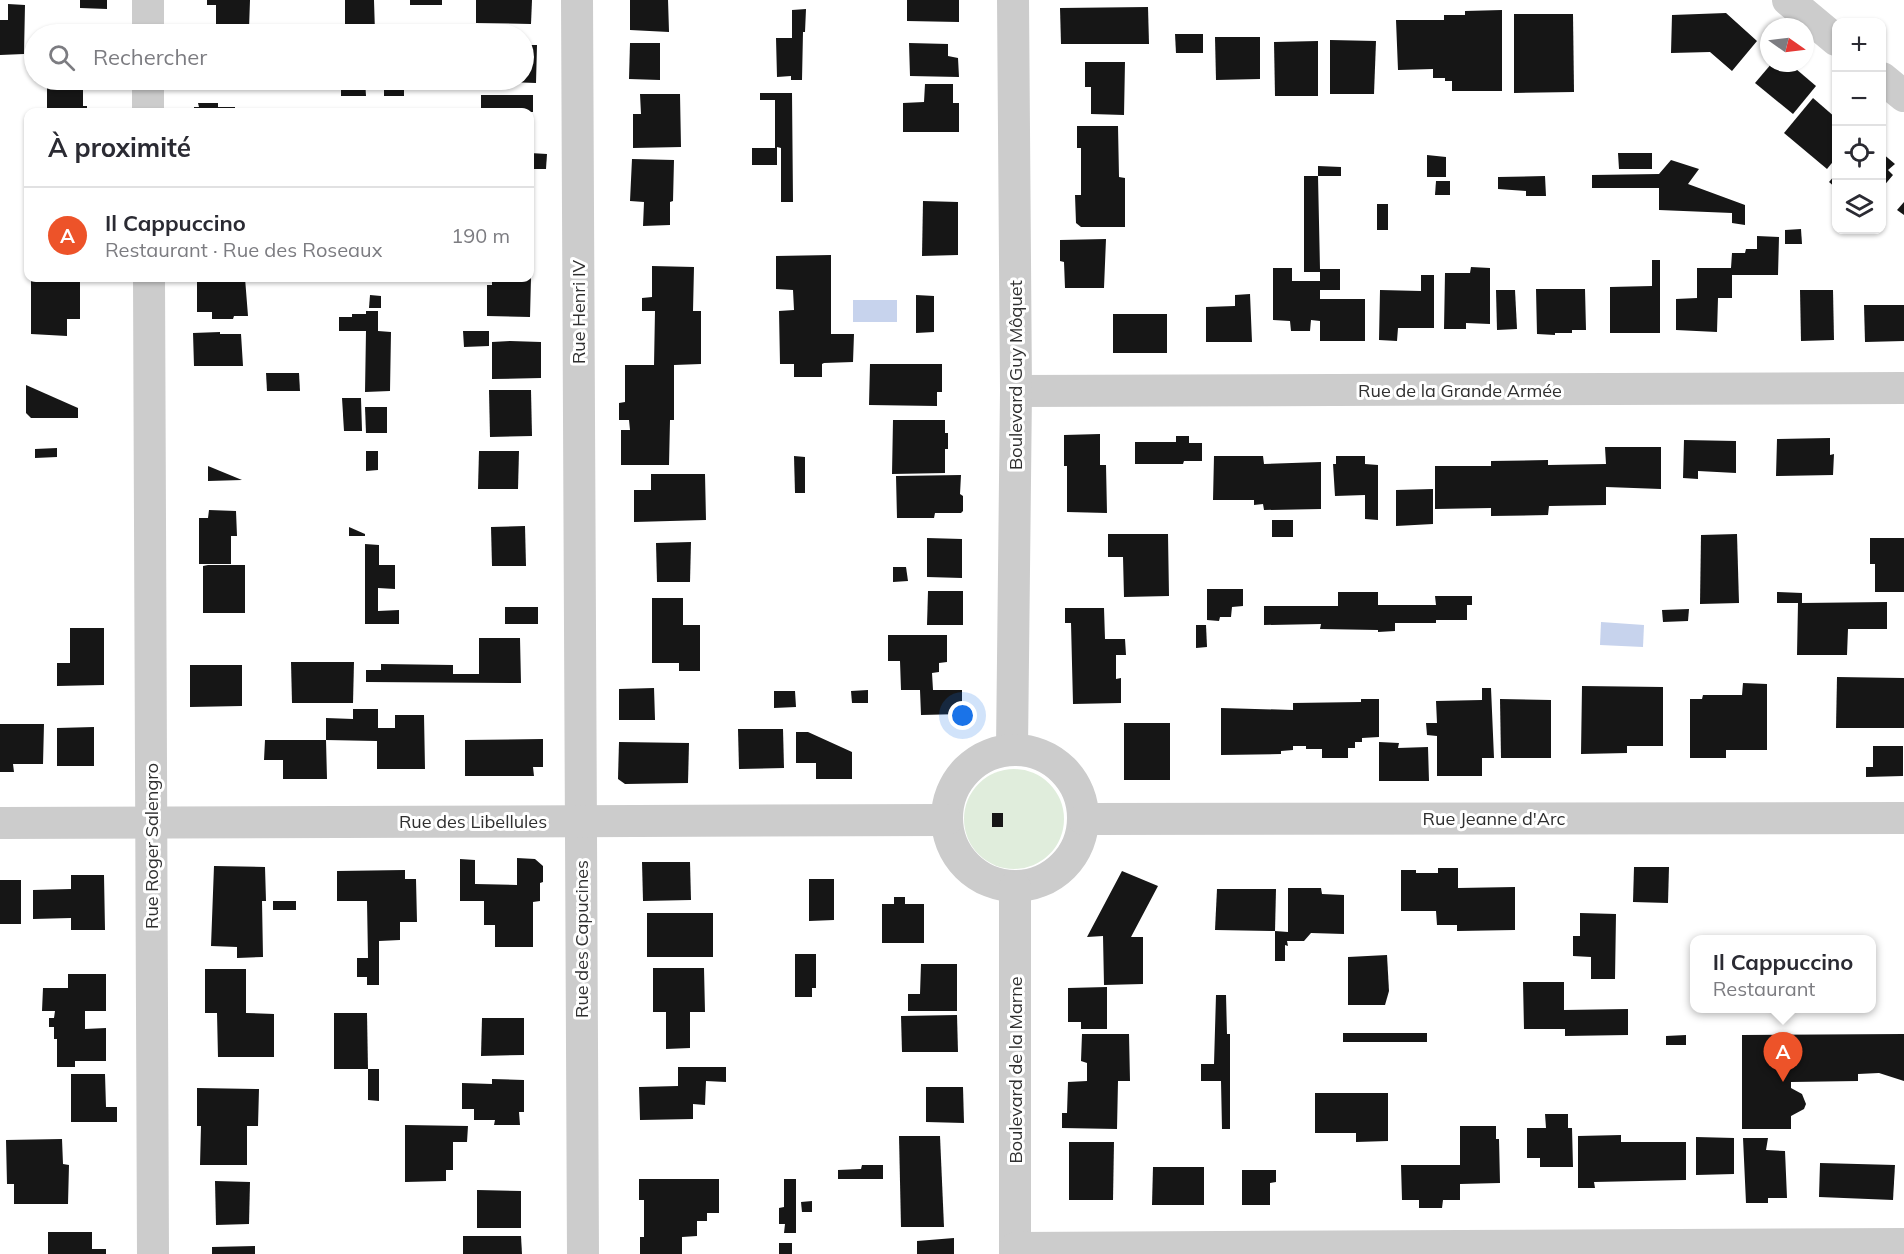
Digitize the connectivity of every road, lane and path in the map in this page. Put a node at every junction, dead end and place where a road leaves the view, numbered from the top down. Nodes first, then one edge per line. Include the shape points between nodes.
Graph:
1 (148, 0) edge
2 (577, 0) edge
3 (1013, 0) edge
4 (1788, 0) edge
5 (148, 24) edge
6 (1832, 37) edge
7 (1886, 82) edge
8 (148, 90) edge
9 (1904, 96) edge
10 (148, 108) edge
11 (149, 282) edge
12 (1904, 388) edge
13 (1016, 391) junction
14 (579, 625) joint
15 (1012, 749) junction
16 (1904, 818) edge
17 (1084, 819) junction
18 (946, 820) junction
19 (580, 821) junction
20 (150, 823) junction
21 (0, 824) edge
22 (1015, 887) junction
23 (1904, 1244) edge
24 (1015, 1251) edge
25 (153, 1254) edge
26 (582, 1254) edge

1 - 5 street
2 - 14 street, Rue Henri IV
3 - 13 street, Boulevard Guy Môquet
4 - 6 street
7 - 9 street
8 - 10 street
11 - 20 street, Rue Roger Salengro
12 - 13 street, Rue de la Grande Armée
13 - 15 street, Boulevard Guy Môquet
14 - 19 street, Rue des Capucines
15 - 17 street via 1034,752 1055,761 1081,797
15 - 18 street via 991,753 972,764 958,779 949,799
16 - 17 street, Rue Jeanne d'Arc
17 - 22 street via 1080,840 1070,860 1036,884
18 - 19 street, Rue des Libellules
18 - 22 street via 950,841 960,860 994,884
19 - 20 street, Rue des Libellules
19 - 26 street, Rue des Capucines
20 - 21 street, Rue des Libellules
20 - 25 street, Rue Roger Salengro
22 - 24 street, Boulevard de la Marne
23 - 24 street

